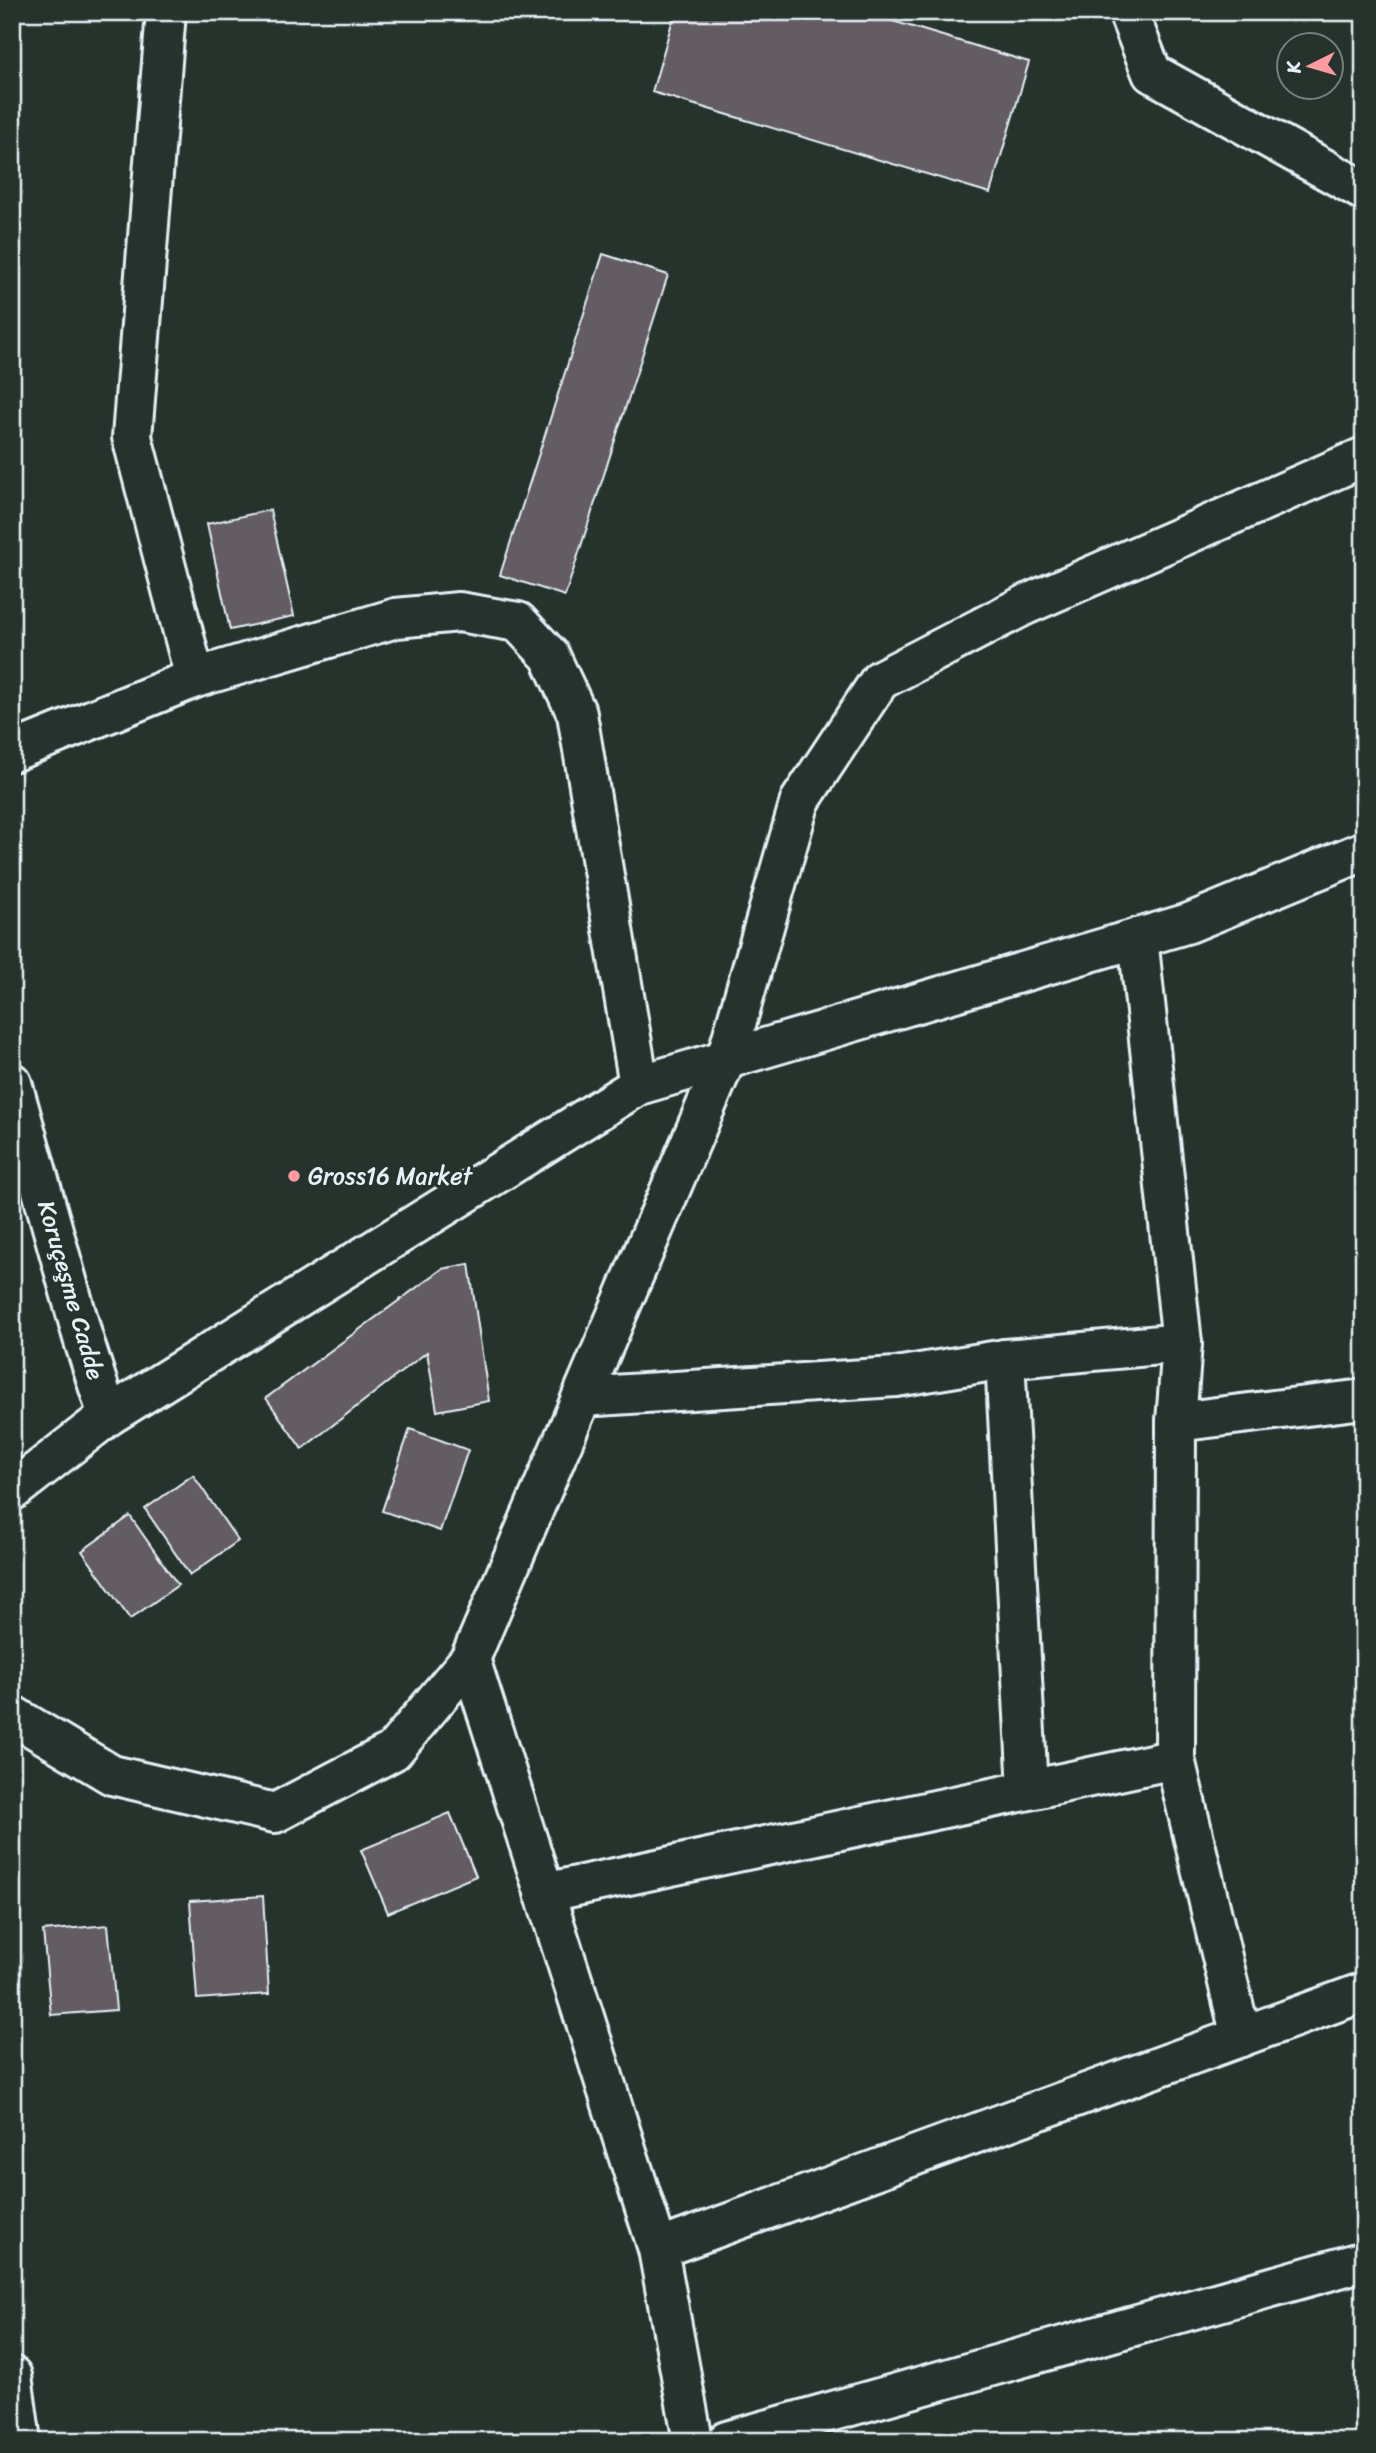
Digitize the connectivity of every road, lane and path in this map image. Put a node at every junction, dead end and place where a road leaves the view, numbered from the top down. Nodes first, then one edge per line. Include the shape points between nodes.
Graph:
1 (166, 12) edge
2 (1128, 12) edge
3 (1364, 191) edge
4 (1364, 457) edge
5 (195, 678) junction
6 (12, 752) edge
7 (1364, 851) edge
8 (1138, 938) junction
9 (726, 1059) junction
10 (12, 1083) edge
11 (639, 1085) junction
12 (1182, 1343) junction
13 (1005, 1359) junction
14 (582, 1396) junction
15 (1364, 1399) edge
16 (108, 1416) junction
17 (1176, 1422) junction
18 (12, 1491) edge
19 (470, 1659) junction
20 (12, 1715) edge
21 (1175, 1759) junction
22 (1028, 1790) junction
23 (544, 1893) junction
24 (1364, 1992) edge
25 (1241, 2037) junction
26 (658, 2249) junction
27 (1364, 2261) edge
28 (12, 2376) edge
29 (21, 2441) edge
30 (693, 2441) edge
31 (727, 2441) edge

1 - 5 street via 131,437
2 - 3 street via 1152,73
4 - 9 street via 1025,605 880,680 800,801
5 - 6 street
5 - 11 street via 396,618 459,612 518,622 550,656 577,714
7 - 8 street via 1189,923
8 - 9 street
8 - 12 street
9 - 11 street
9 - 14 street
10 - 16 street, Koruçeşme Cadde
11 - 16 street
12 - 13 street
12 - 17 street
13 - 14 street via 896,1377
13 - 22 street
14 - 19 street
15 - 17 street
16 - 18 street
17 - 21 street
19 - 20 street via 393,1751 275,1813 112,1775
19 - 23 street
21 - 22 street
21 - 25 street
22 - 23 street
23 - 26 street
24 - 25 street
25 - 26 street
26 - 30 street
27 - 31 street
28 - 29 street

